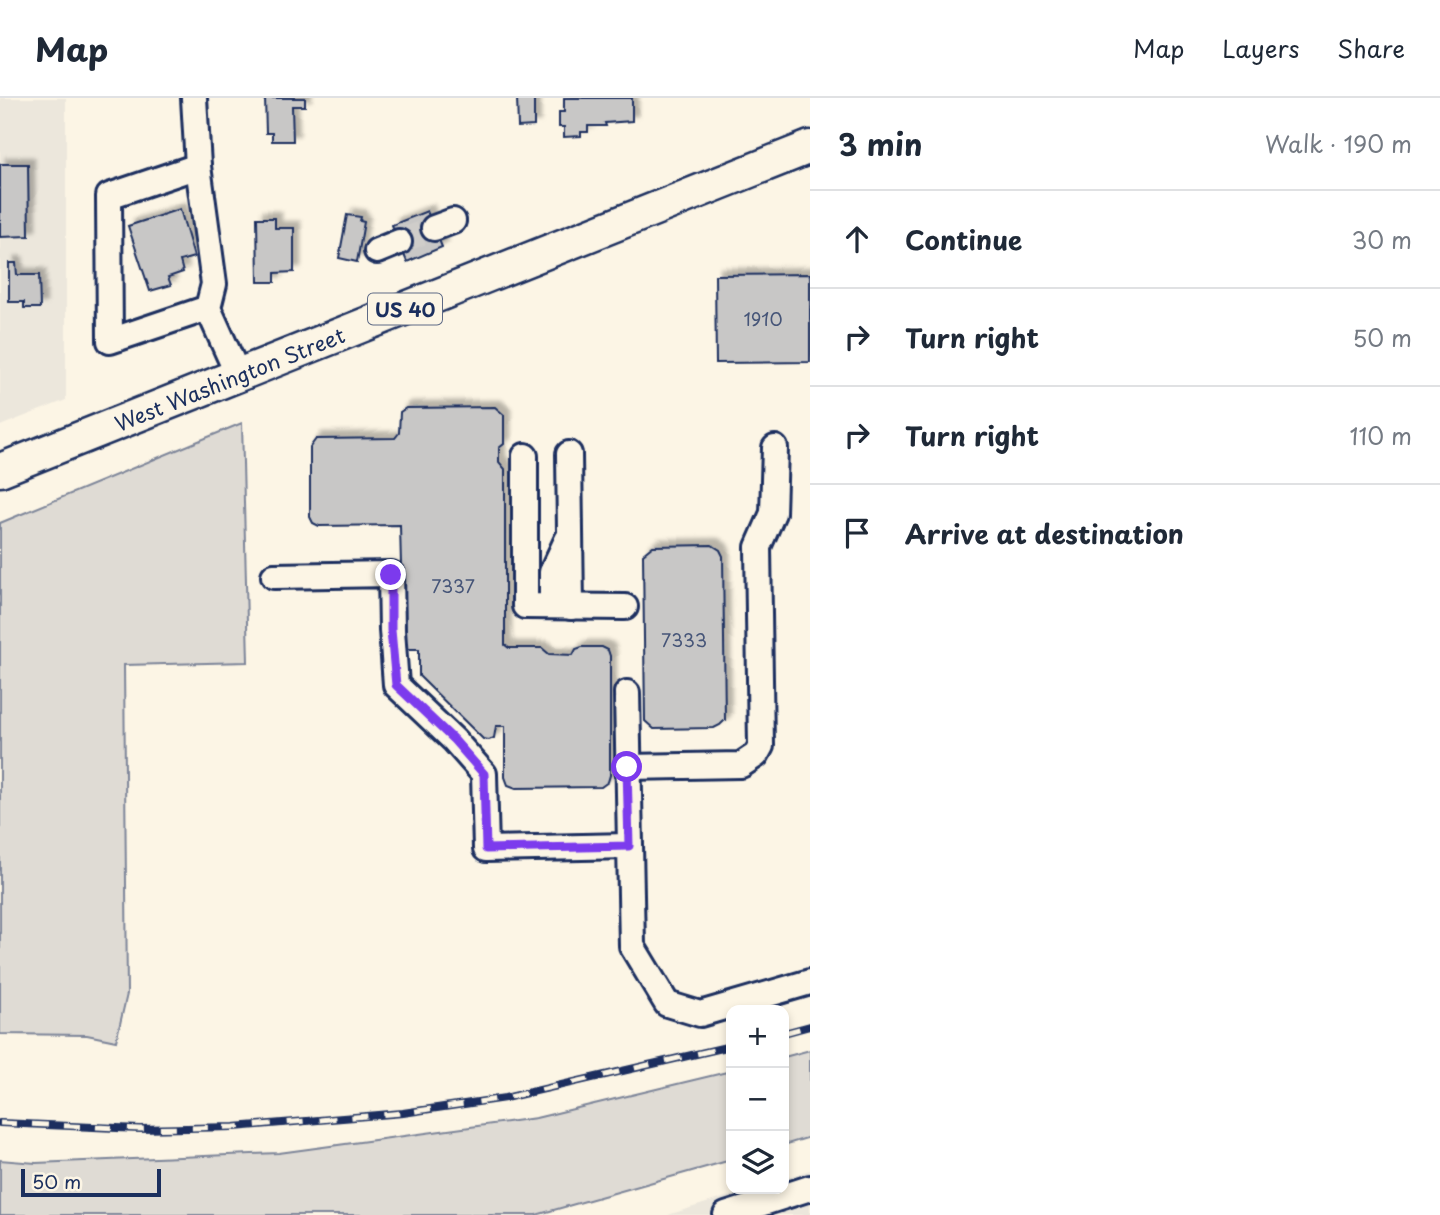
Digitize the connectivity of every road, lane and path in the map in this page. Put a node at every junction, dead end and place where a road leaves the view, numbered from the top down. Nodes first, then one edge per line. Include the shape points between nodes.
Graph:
1 (194, 98) edge
2 (810, 147) edge
3 (198, 166) junction
4 (208, 308) junction
5 (238, 375) junction
6 (775, 448) dead end
7 (569, 454) dead end
8 (525, 456) dead end
9 (0, 470) edge
10 (274, 576) dead end
11 (561, 607) junction
12 (625, 607) dead end
13 (627, 693) dead end
14 (627, 767) junction
15 (629, 846) junction
16 (810, 982) edge
17 (810, 1188) edge
18 (726, 1215) edge

1 - 3 street
2 - 5 main road, West Washington Street / US 40
3 - 4 street via 214,284
3 - 4 street via 109,196 110,341
4 - 5 street
5 - 9 main road, West Washington Street / US 40
6 - 14 street via 773,513 758,547 761,746 757,755 741,765
7 - 11 street via 570,534 552,572
8 - 11 street via 525,606
10 - 15 street via 391,575 396,685 484,774 486,849
11 - 12 street
13 - 14 street
14 - 15 street
15 - 16 street via 632,946 667,1004 700,1014
17 - 18 street

